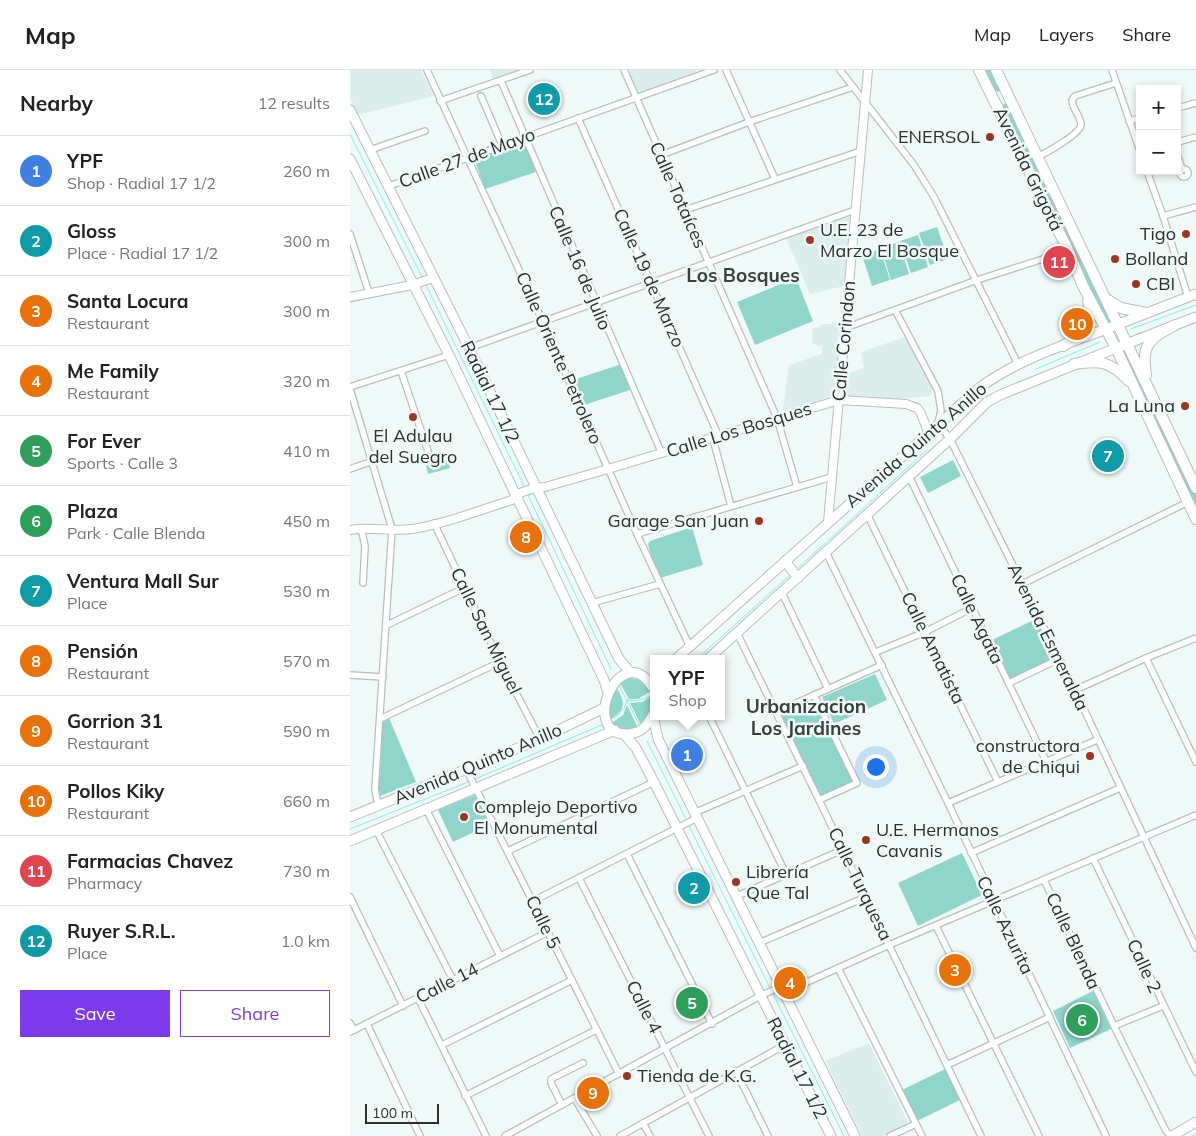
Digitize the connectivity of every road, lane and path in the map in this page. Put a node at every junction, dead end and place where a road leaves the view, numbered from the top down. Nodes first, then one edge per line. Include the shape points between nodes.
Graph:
1 (427, 70) edge
2 (530, 70) edge
3 (624, 70) edge
4 (714, 70) edge
5 (726, 70) edge
6 (840, 70) edge
7 (868, 70) edge
8 (980, 70) edge
9 (996, 70) edge
10 (1112, 70) edge
11 (501, 80) junction
12 (1116, 83) junction
13 (1003, 86) junction
14 (853, 87) junction
15 (990, 92) junction
16 (481, 96) dead end
17 (636, 98) junction
18 (440, 101) junction
19 (1010, 101) junction
20 (865, 102) junction
21 (1196, 103) edge
22 (1181, 107) edge
23 (998, 109) junction
24 (350, 110) edge
25 (578, 118) junction
26 (1136, 119) edge
27 (1129, 120) junction
28 (749, 122) junction
29 (425, 131) dead end
30 (525, 137) junction
31 (1196, 138) edge
32 (1136, 140) edge
33 (1181, 141) edge
34 (502, 145) junction
35 (370, 150) junction
36 (860, 151) junction
37 (661, 155) junction
38 (468, 158) junction
39 (1037, 158) junction
40 (351, 164) edge
41 (1181, 166) edge
42 (1182, 169) dead end
43 (1148, 175) edge
44 (775, 179) junction
45 (389, 186) junction
46 (1196, 206) edge
47 (685, 210) junction
48 (855, 210) junction
49 (1163, 216) junction
50 (350, 234) edge
51 (1067, 248) junction
52 (708, 263) junction
53 (433, 278) junction
54 (977, 280) junction
55 (651, 283) junction
56 (412, 285) junction
57 (1083, 286) junction
58 (369, 293) junction
59 (1192, 295) edge
60 (350, 297) edge
61 (1106, 299) junction
62 (595, 303) junction
63 (896, 310) junction
64 (1146, 313) junction
65 (1196, 317) edge
66 (543, 322) junction
67 (1118, 324) junction
68 (1174, 325) junction
69 (845, 328) junction
70 (1106, 329) junction
71 (1062, 346) junction
72 (1121, 346) junction
73 (469, 348) junction
74 (449, 355) junction
75 (1018, 364) junction
76 (1074, 364) junction
77 (401, 371) junction
78 (1147, 386) junction
79 (1134, 387) junction
80 (350, 388) edge
81 (839, 400) junction
82 (357, 412) junction
83 (350, 414) edge
84 (777, 418) junction
85 (938, 423) junction
86 (928, 432) junction
87 (716, 438) junction
88 (950, 439) junction
89 (662, 454) junction
90 (431, 460) dead end
91 (373, 461) junction
92 (350, 469) edge
93 (608, 470) junction
94 (909, 476) junction
95 (832, 477) junction
96 (1195, 483) edge
97 (797, 487) junction
98 (537, 488) junction
99 (517, 496) junction
100 (1188, 502) junction
101 (731, 506) junction
102 (867, 514) junction
103 (1196, 519) edge
104 (828, 522) junction
105 (434, 523) junction
106 (361, 528) junction
107 (392, 529) junction
108 (350, 530) edge
109 (637, 534) junction
110 (826, 552) junction
111 (785, 560) junction
112 (798, 578) junction
113 (363, 583) dead end
114 (660, 584) junction
115 (1022, 584) junction
116 (464, 588) junction
117 (782, 593) junction
118 (592, 603) junction
119 (972, 608) junction
120 (387, 625) junction
121 (925, 632) junction
122 (737, 633) junction
123 (1196, 638) edge
124 (690, 647) junction
125 (876, 652) junction
126 (681, 655) edge
127 (712, 655) edge
128 (1146, 658) junction
129 (1059, 659) junction
130 (500, 662) junction
131 (882, 664) junction
132 (630, 672) junction
133 (350, 675) edge
134 (383, 677) junction
135 (649, 677) edge
136 (1009, 683) junction
137 (828, 688) junction
138 (1074, 690) junction
139 (608, 693) junction
140 (814, 695) junction
141 (604, 708) junction
142 (776, 712) junction
143 (380, 719) junction
144 (650, 719) edge
145 (654, 720) edge
146 (711, 720) edge
147 (620, 732) junction
148 (540, 739) junction
149 (1097, 740) junction
150 (1046, 761) junction
151 (1196, 762) edge
152 (803, 766) junction
153 (466, 769) junction
154 (654, 782) junction
155 (998, 782) junction
156 (475, 788) junction
157 (1120, 788) junction
158 (746, 791) junction
159 (819, 800) junction
160 (948, 803) junction
161 (378, 805) junction
162 (426, 809) junction
163 (1196, 815) edge
164 (350, 817) edge
165 (695, 817) junction
166 (679, 828) junction
167 (376, 830) junction
168 (1143, 837) junction
169 (350, 841) edge
170 (842, 850) junction
171 (508, 851) junction
172 (970, 853) junction
173 (627, 854) junction
174 (1093, 858) junction
175 (786, 874) junction
176 (579, 878) junction
177 (1044, 880) junction
178 (737, 896) junction
179 (350, 897) edge
180 (866, 897) junction
181 (533, 901) junction
182 (994, 901) junction
183 (936, 926) junction
184 (548, 932) junction
185 (759, 944) junction
186 (889, 945) junction
187 (1196, 948) edge
188 (500, 956) junction
189 (838, 968) junction
190 (453, 980) junction
191 (572, 980) junction
192 (780, 989) junction
193 (762, 995) junction
194 (418, 998) junction
195 (403, 1006) junction
196 (1163, 1006) junction
197 (1050, 1017) junction
198 (350, 1022) edge
199 (367, 1024) junction
200 (712, 1024) junction
201 (1114, 1026) junction
202 (596, 1030) junction
203 (352, 1031) edge
204 (994, 1043) junction
205 (442, 1045) junction
206 (785, 1045) junction
207 (666, 1049) junction
208 (583, 1063) dead end
209 (947, 1065) junction
210 (736, 1071) junction
211 (1196, 1072) edge
212 (619, 1074) junction
213 (466, 1096) junction
214 (690, 1097) junction
215 (575, 1099) junction
216 (562, 1105) junction
217 (644, 1122) junction
218 (1196, 1122) edge
219 (916, 1124) junction
220 (420, 1136) edge
221 (486, 1136) edge
222 (505, 1136) edge
223 (597, 1136) edge
224 (620, 1136) edge
225 (650, 1136) edge
226 (709, 1136) edge
227 (768, 1136) edge
228 (831, 1136) edge
229 (856, 1136) edge
230 (890, 1136) edge
231 (922, 1136) edge
232 (981, 1136) edge
233 (1039, 1136) edge
234 (1106, 1136) edge
235 (1171, 1136) edge

1 - 18 street, Calle Oriente Petrolero
2 - 11 street
3 - 17 street, Calle Totaíces
4 - 17 street, Calle 27 de Mayo
5 - 28 street
6 - 14 street
7 - 20 street, Calle Corindon
8 - 15 highway, Avenida Grigotá
9 - 13 highway, Avenida Grigotá
10 - 12 street
11 - 18 street
11 - 30 street, Calle 16 de Julio
12 - 27 street
12 - 39 street via 1074,96 1072,104 1081,123 1080,129
13 - 15 highway via 999,94
13 - 19 highway, Avenida Grigotá
14 - 20 street
14 - 28 street
15 - 23 highway, Avenida Grigotá
16 - 34 street
17 - 25 street, Calle 27 de Mayo
17 - 37 street, Calle Totaíces
18 - 38 street, Calle Oriente Petrolero
19 - 23 highway via 1003,101
19 - 39 highway, Avenida Grigotá
20 - 36 street, Calle Corindon
20 - 54 street via 914,165
21 - 22 street
23 - 51 highway, Avenida Grigotá
24 - 35 main road, Radial 17 1/2
25 - 30 street, Calle 27 de Mayo
25 - 55 street, Calle 19 de Marzo
26 - 27 street
27 - 32 street
28 - 37 street
28 - 44 street
29 - 35 street
30 - 34 street, Calle 27 de Mayo
30 - 62 street, Calle 16 de Julio
31 - 33 street
34 - 38 street, Calle 27 de Mayo
35 - 45 main road, Radial 17 1/2
36 - 44 street
36 - 48 street, Calle Corindon
37 - 47 street, Calle Totaíces
38 - 45 street, Calle 27 de Mayo
38 - 66 street, Calle Oriente Petrolero
39 - 61 highway, Avenida Grigotá
40 - 56 main road, Radial 17 1/2
41 - 42 street
43 - 49 street
44 - 47 street
45 - 53 main road, Radial 17 1/2
46 - 49 street
47 - 52 street, Calle Totaíces
48 - 52 street
48 - 69 street, Calle Corindon
49 - 59 street
50 - 58 street
51 - 54 street
51 - 57 highway, Avenida Grigotá
52 - 55 street
52 - 84 street, Calle Totaíces
53 - 56 street
53 - 73 main road, Radial 17 1/2
54 - 63 street
54 - 75 street
55 - 62 street
55 - 87 street, Calle 19 de Marzo
56 - 58 street
56 - 74 main road, Radial 17 1/2
57 - 70 highway, Avenida Grigotá
57 - 71 highway via 1090,311 1089,323 1083,332
58 - 60 street
59 - 64 main road, Avenida Quinto Anillo
61 - 64 highway via 1121,308
61 - 67 highway, Avenida Grigotá
62 - 66 street
62 - 89 street, Calle 16 de Julio
63 - 69 street
63 - 85 street via 938,391
64 - 67 main road, Avenida Quinto Anillo
65 - 68 main road, Avenida Quinto Anillo
66 - 73 street
66 - 93 street, Calle Oriente Petrolero
67 - 70 main road, Avenida Quinto Anillo
67 - 72 highway, Avenida Grigotá
68 - 72 main road, Avenida Quinto Anillo
68 - 78 highway via 1156,335 1147,346 1144,362
69 - 81 street, Calle Corindon
70 - 71 main road, Avenida Quinto Anillo
70 - 72 highway, Avenida Grigotá
71 - 75 main road, Avenida Quinto Anillo
72 - 76 main road, Avenida Quinto Anillo
72 - 78 highway
72 - 79 highway
73 - 98 main road, Radial 17 1/2
74 - 77 street
74 - 99 main road, Radial 17 1/2
75 - 85 main road, Avenida Quinto Anillo via 989,380
76 - 79 highway via 1109,364
76 - 88 main road, Avenida Quinto Anillo via 988,402
77 - 80 street
77 - 90 street
78 - 96 highway
79 - 100 highway
80 - 82 street
81 - 84 street, Calle Los Bosques
81 - 86 street, Calle Los Bosques via 906,404 921,413
81 - 95 street, Calle Corindon
82 - 83 street
82 - 91 street
84 - 87 street, Calle Los Bosques
84 - 97 street, Calle Totaíces
85 - 86 main road, Avenida Quinto Anillo
85 - 88 street
86 - 104 main road, Avenida Quinto Anillo
87 - 89 street, Calle Los Bosques
87 - 101 street, Calle 19 de Marzo
88 - 94 main road, Avenida Quinto Anillo
88 - 115 street, Avenida Esmeralda
89 - 93 street, Calle Los Bosques
91 - 92 street
91 - 107 street
93 - 98 street, Calle Los Bosques
93 - 109 street, Calle Oriente Petrolero
94 - 102 main road, Avenida Quinto Anillo
94 - 119 street, Calle Agata
95 - 97 street
95 - 104 street, Calle Corindon
97 - 101 street
98 - 99 street, Calle Los Bosques
98 - 118 main road, Radial 17 1/2
99 - 105 street, Calle Los Bosques
99 - 139 main road, Radial 17 1/2
100 - 103 highway
100 - 115 street
101 - 109 street
102 - 110 main road, Avenida Quinto Anillo
102 - 121 street, Calle Amatista
104 - 111 main road, Avenida Quinto Anillo
105 - 107 street, Calle Los Bosques via 411,529
105 - 116 street, Calle San Miguel
106 - 107 street, Calle Los Bosques
106 - 108 street, Calle Los Bosques
106 - 113 street via 365,546
107 - 120 street
109 - 114 street, Calle Oriente Petrolero
110 - 112 main road, Avenida Quinto Anillo
110 - 125 street, Calle Azurita
111 - 112 main road
111 - 124 main road, Avenida Quinto Anillo
112 - 117 main road, Avenida Quinto Anillo
114 - 118 street
114 - 124 street, Calle Oriente Petrolero
115 - 129 street, Avenida Esmeralda
116 - 120 street
116 - 130 street, Calle San Miguel
117 - 122 main road, Avenida Quinto Anillo
117 - 137 street
118 - 132 main road, Radial 17 1/2 via 619,659
119 - 121 street
119 - 136 street, Calle Agata
120 - 134 street
121 - 125 street
121 - 155 street, Calle Amatista
122 - 127 main road, Avenida Quinto Anillo
122 - 142 street, Calle Turquesa
123 - 128 street
124 - 126 main road, Avenida Quinto Anillo
125 - 131 street, Calle Azurita
128 - 138 street
128 - 151 street
129 - 136 street
129 - 138 street, Avenida Esmeralda
130 - 143 street
130 - 148 street, Calle San Miguel
131 - 137 street
131 - 160 street, Calle Azurita
132 - 135 main road
132 - 139 main road via 621,676
133 - 134 street
134 - 143 street
136 - 150 street, Calle Agata
137 - 140 street
138 - 149 street, Avenida Esmeralda
139 - 141 main road
140 - 142 street
140 - 159 street via 857,783
141 - 147 main road, Radial 17 1/2 via 608,725
141 - 148 main road, Avenida Quinto Anillo
142 - 152 street, Calle Turquesa
143 - 161 street
144 - 147 main road, Avenida Quinto Anillo via 636,734
145 - 165 main road, Radial 17 1/2 via 658,739
146 - 158 street
147 - 154 main road, Radial 17 1/2 via 636,748
147 - 156 main road, Avenida Quinto Anillo
148 - 153 main road, Avenida Quinto Anillo
149 - 150 street
149 - 157 street, Avenida Esmeralda
150 - 155 street
152 - 158 street
152 - 159 street, Calle Turquesa
153 - 156 street, Calle 5
153 - 161 main road, Avenida Quinto Anillo
154 - 166 main road, Radial 17 1/2
154 - 171 street
155 - 160 street
156 - 162 main road, Avenida Quinto Anillo
156 - 171 street, Calle 5
157 - 168 street, Avenida Esmeralda
157 - 172 street
158 - 165 street
158 - 175 street
159 - 170 street, Calle Turquesa
160 - 172 street, Calle Azurita
161 - 164 main road, Avenida Quinto Anillo
162 - 167 main road, Avenida Quinto Anillo
162 - 188 street
163 - 168 street
165 - 166 street
165 - 178 main road, Radial 17 1/2
166 - 173 street
166 - 193 main road, Radial 17 1/2
167 - 169 main road, Avenida Quinto Anillo
167 - 190 street
168 - 174 street
168 - 187 street, Avenida Esmeralda
170 - 175 street
170 - 180 street, Calle Turquesa
171 - 181 street, Calle 5
172 - 182 street, Calle Azurita
173 - 176 street
173 - 200 street
174 - 177 street
174 - 196 street, Calle 2
175 - 178 street
176 - 181 street
176 - 207 street, Calle 4
177 - 182 street
177 - 201 street, Calle Blenda
178 - 185 main road, Radial 17 1/2
179 - 195 street
180 - 185 street
180 - 186 street, Calle Turquesa
181 - 184 street, Calle 5
182 - 183 street
182 - 197 street, Calle Azurita
183 - 186 street
183 - 204 street
184 - 188 street, Calle 14
184 - 191 street, Calle 5
185 - 192 main road, Radial 17 1/2
186 - 189 street
186 - 209 street, Calle Turquesa
188 - 190 street, Calle 14
189 - 192 street
189 - 219 street
190 - 194 street, Calle 14
191 - 202 street, Calle 5
191 - 205 street
192 - 193 street
192 - 229 main road, Radial 17 1/2
193 - 200 street
193 - 206 main road, Radial 17 1/2
194 - 195 street, Calle 14
194 - 205 street
195 - 199 street, Calle 14
196 - 201 street
196 - 211 street, Calle 2
197 - 204 street
197 - 234 street, Calle Azurita
198 - 203 street, Calle 14
199 - 203 street, Calle 14
199 - 220 street
200 - 207 street
201 - 235 street, Calle Blenda
202 - 212 street, Calle 5
202 - 213 street
204 - 209 street
204 - 233 street
205 - 213 street
206 - 210 street
206 - 228 main road, Radial 17 1/2
207 - 212 street
207 - 214 street, Calle 4
208 - 216 street via 551,1079
209 - 232 street, Calle Turquesa
210 - 214 street
210 - 227 street
212 - 215 street
213 - 221 street
214 - 217 street
214 - 226 street, Calle 4
215 - 216 street
215 - 223 street
216 - 222 street
217 - 224 street
217 - 225 street
218 - 235 main road
219 - 230 street
219 - 231 street

